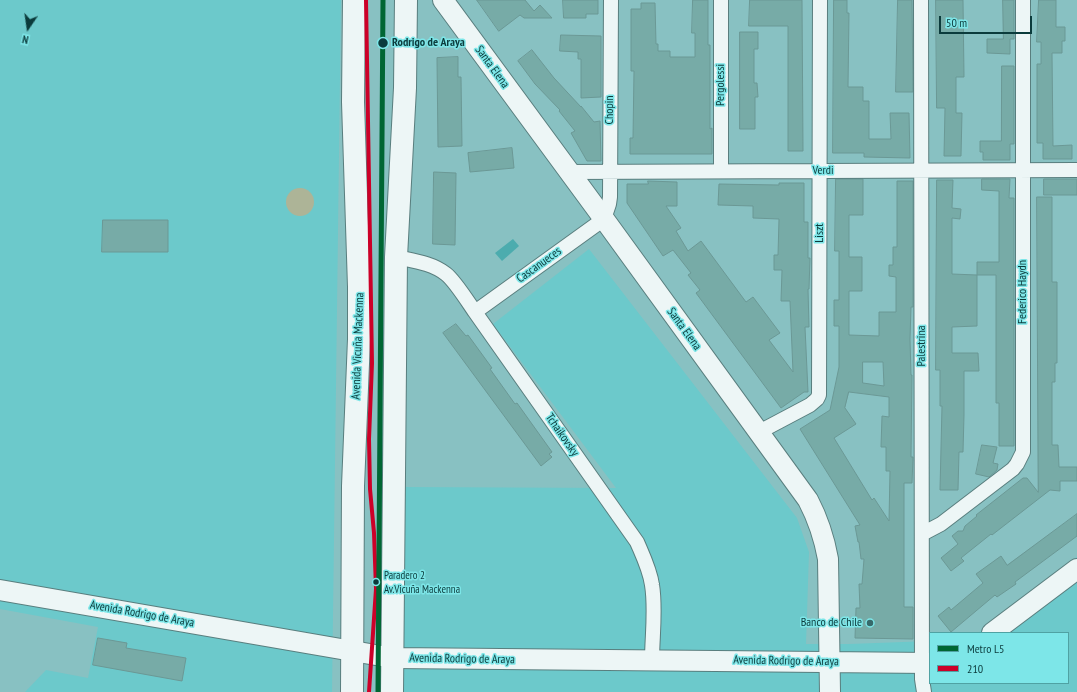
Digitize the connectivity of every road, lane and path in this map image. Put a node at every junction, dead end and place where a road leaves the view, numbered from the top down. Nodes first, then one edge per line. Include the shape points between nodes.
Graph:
1 (354, 0) edge
2 (406, 0) edge
3 (443, 0) edge
4 (611, 0) edge
5 (722, 0) edge
6 (820, 0) edge
7 (921, 0) edge
8 (1023, 0) edge
9 (820, 170) junction
10 (922, 170) junction
11 (1023, 170) junction
12 (1077, 170) edge
13 (610, 171) junction
14 (721, 171) junction
15 (568, 172) junction
16 (604, 219) junction
17 (396, 258) junction
18 (475, 312) junction
19 (759, 432) junction
20 (922, 534) junction
21 (1077, 569) edge
22 (0, 590) edge
23 (993, 632) edge
24 (351, 650) junction
25 (393, 658) junction
26 (652, 660) junction
27 (830, 662) junction
28 (926, 663) edge
29 (352, 692) edge
30 (392, 692) edge
31 (830, 692) edge
32 (924, 692) edge

1 - 24 main road, Avenida Vicuña Mackenna via 353,102 360,286 353,486
2 - 17 main road via 405,88
3 - 15 main road, Santa Elena
4 - 13 street, Chopin
5 - 14 street, Pergolessi
6 - 9 street, Liszt
7 - 10 street, Palestrina
8 - 11 street, Federico Haydn
9 - 10 street, Verdi
9 - 14 street, Verdi
9 - 19 street, Liszt via 819,395 810,405
10 - 11 street, Verdi
10 - 20 street, Palestrina
11 - 12 street, Verdi
11 - 20 street, Federico Haydn via 1023,452 1012,470 941,524
13 - 14 street, Verdi
13 - 15 street, Verdi
13 - 16 street, Chopin via 609,204
15 - 16 main road, Santa Elena
16 - 18 street, Cascanueces
16 - 19 main road, Santa Elena
17 - 18 street, Tchaikovsky via 423,263 448,275
17 - 25 main road
18 - 26 street, Tchaikovsky via 636,542 647,563 653,586
19 - 27 main road, Santa Elena via 808,500 824,537 828,570
20 - 28 street, Palestrina
21 - 23 main road
22 - 24 main road, Avenida Rodrigo de Araya
24 - 25 main road, Avenida Rodrigo de Araya
24 - 29 main road, Avenida Vicuña Mackenna
25 - 26 main road, Avenida Rodrigo de Araya
25 - 30 main road
26 - 27 main road, Avenida Rodrigo de Araya
27 - 28 main road, Avenida Rodrigo de Araya
27 - 31 main road, Santa Elena
28 - 32 street, Palestrina via 922,679

